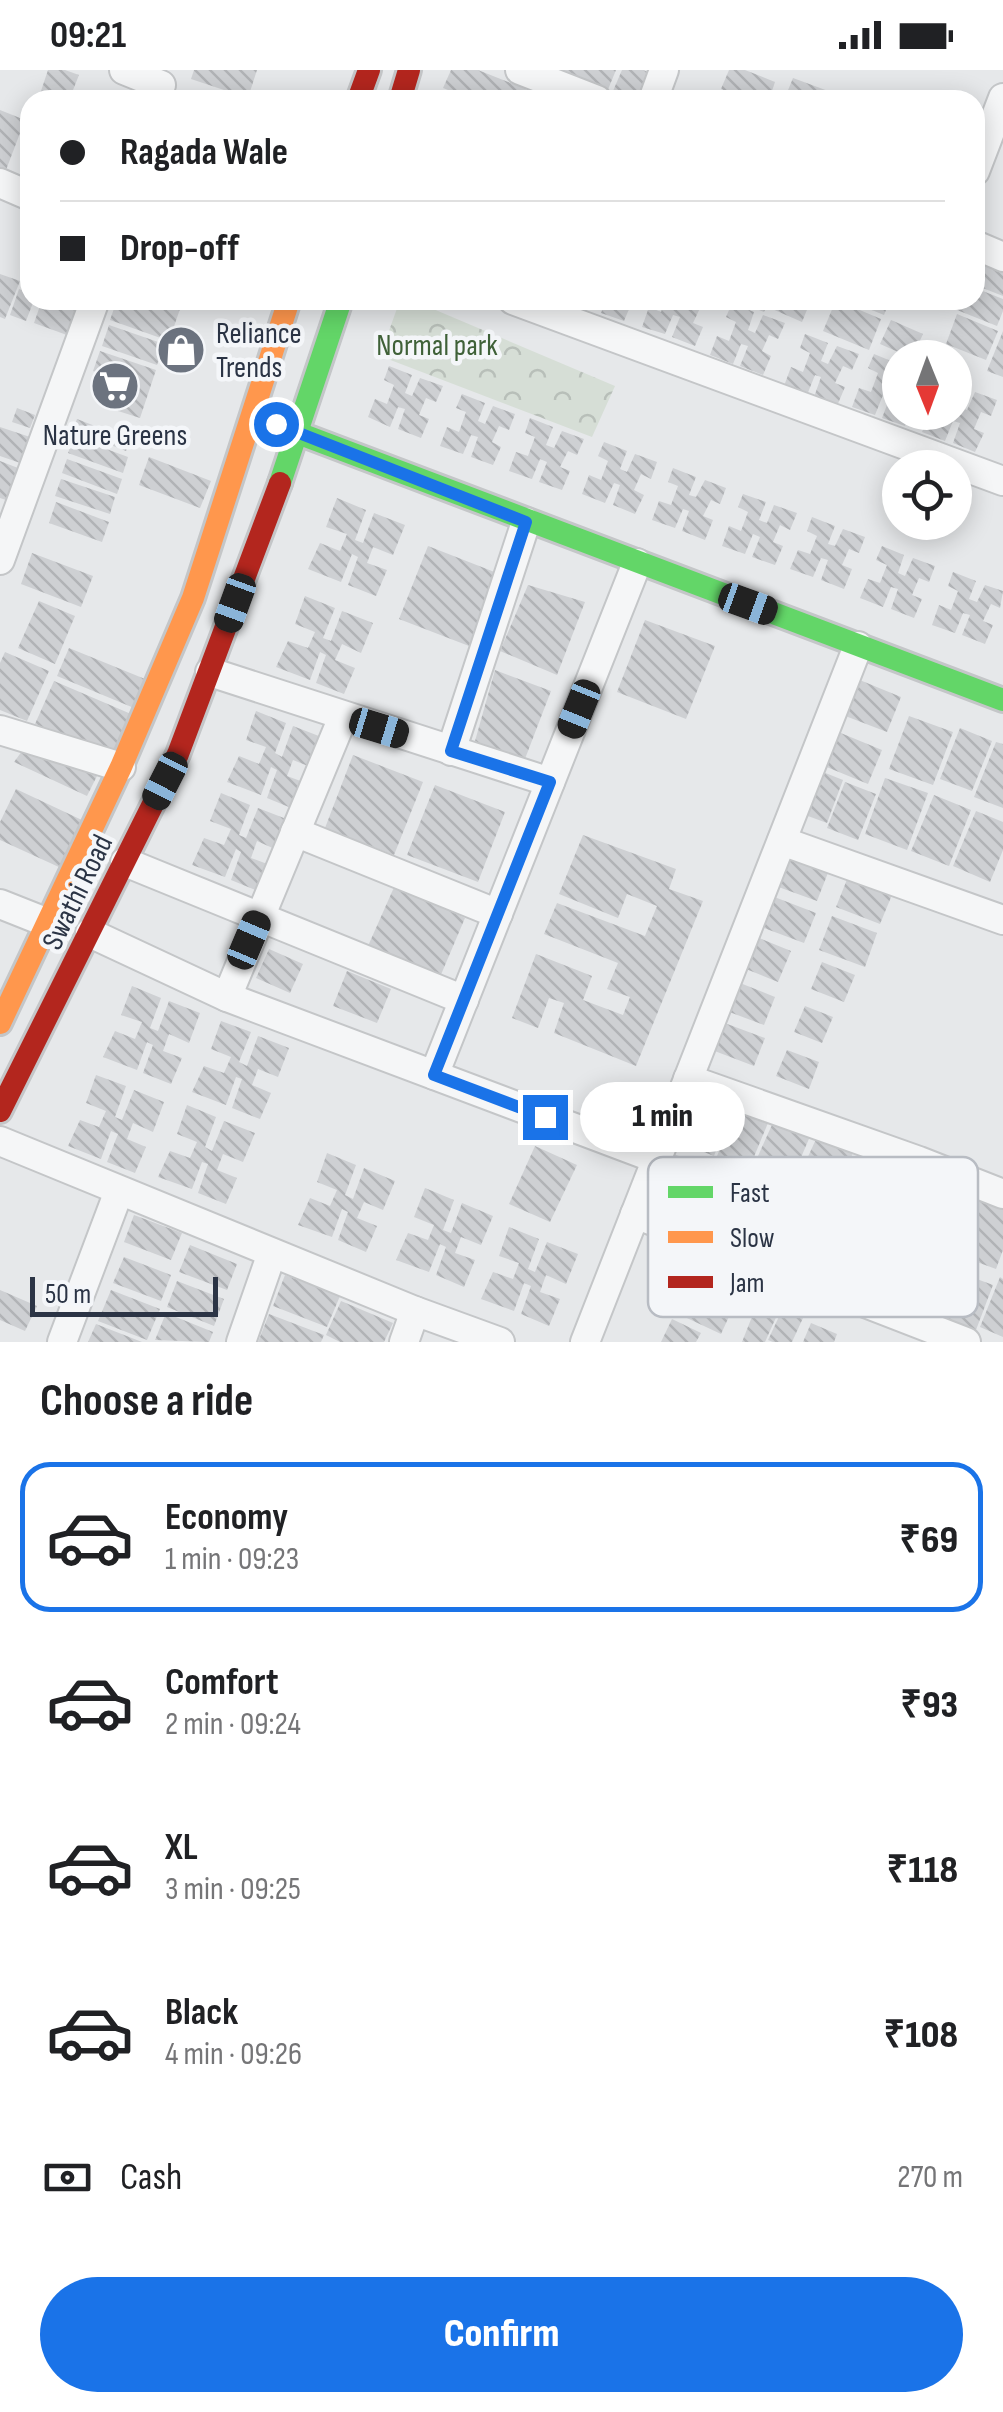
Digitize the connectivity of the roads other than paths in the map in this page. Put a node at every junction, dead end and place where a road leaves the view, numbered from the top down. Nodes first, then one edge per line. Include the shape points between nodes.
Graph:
1 (124, 70) edge
2 (532, 72) edge
3 (161, 85) edge
4 (573, 90) edge
5 (1003, 98) edge
6 (985, 145) edge
7 (92, 310) edge
8 (286, 310) edge
9 (338, 310) edge
10 (540, 310) edge
11 (253, 416) junction
12 (299, 432) junction
13 (1003, 481) edge
14 (526, 522) junction
15 (0, 560) edge
16 (638, 563) junction
17 (858, 646) junction
18 (210, 672) junction
19 (1003, 700) edge
20 (343, 717) junction
21 (0, 730) edge
22 (451, 751) junction
23 (121, 767) junction
24 (550, 782) junction
25 (295, 832) junction
26 (782, 840) junction
27 (125, 862) junction
28 (0, 904) edge
29 (498, 914) junction
30 (259, 916) junction
31 (1003, 920) edge
32 (48, 923) junction
33 (90, 933) junction
34 (228, 997) junction
35 (464, 1000) junction
36 (0, 1023) edge
37 (434, 1075) junction
38 (688, 1079) junction
39 (0, 1111) edge
40 (0, 1141) edge
41 (652, 1157) edge
42 (658, 1157) edge
43 (909, 1157) edge
44 (648, 1182) edge
45 (978, 1184) edge
46 (118, 1190) junction
47 (1003, 1194) edge
48 (635, 1214) junction
49 (648, 1219) edge
50 (272, 1253) junction
51 (416, 1312) junction
52 (901, 1317) edge
53 (62, 1342) edge
54 (241, 1342) edge
55 (404, 1342) edge
56 (500, 1342) edge
57 (585, 1342) edge
58 (966, 1342) edge

1 - 3 street
2 - 4 street
5 - 6 street
7 - 15 street
8 - 11 street, Swathi Road
9 - 12 street, Swathi Road
10 - 13 street
11 - 12 street
11 - 23 street, Swathi Road via 193,598
12 - 14 street
12 - 18 street, Swathi Road
14 - 16 street
14 - 22 street
16 - 17 street
16 - 24 street
17 - 19 street
17 - 26 street
18 - 20 street
18 - 27 street, Swathi Road
20 - 22 street
20 - 25 street
21 - 23 street
22 - 24 street
23 - 32 street, Swathi Road
24 - 29 street
25 - 29 street
25 - 30 street
26 - 31 street
26 - 38 street
27 - 30 street
27 - 33 street, Swathi Road
28 - 32 street
29 - 35 street
30 - 34 street
30 - 35 street
32 - 36 street, Swathi Road
33 - 34 street
33 - 39 street, Swathi Road
34 - 37 street
35 - 37 street
37 - 41 street
38 - 42 street
38 - 43 street
40 - 46 street
44 - 48 street
45 - 47 street
46 - 50 street
46 - 53 street
48 - 49 street
48 - 57 street
50 - 51 street
50 - 54 street
51 - 55 street
51 - 56 street
52 - 58 street

